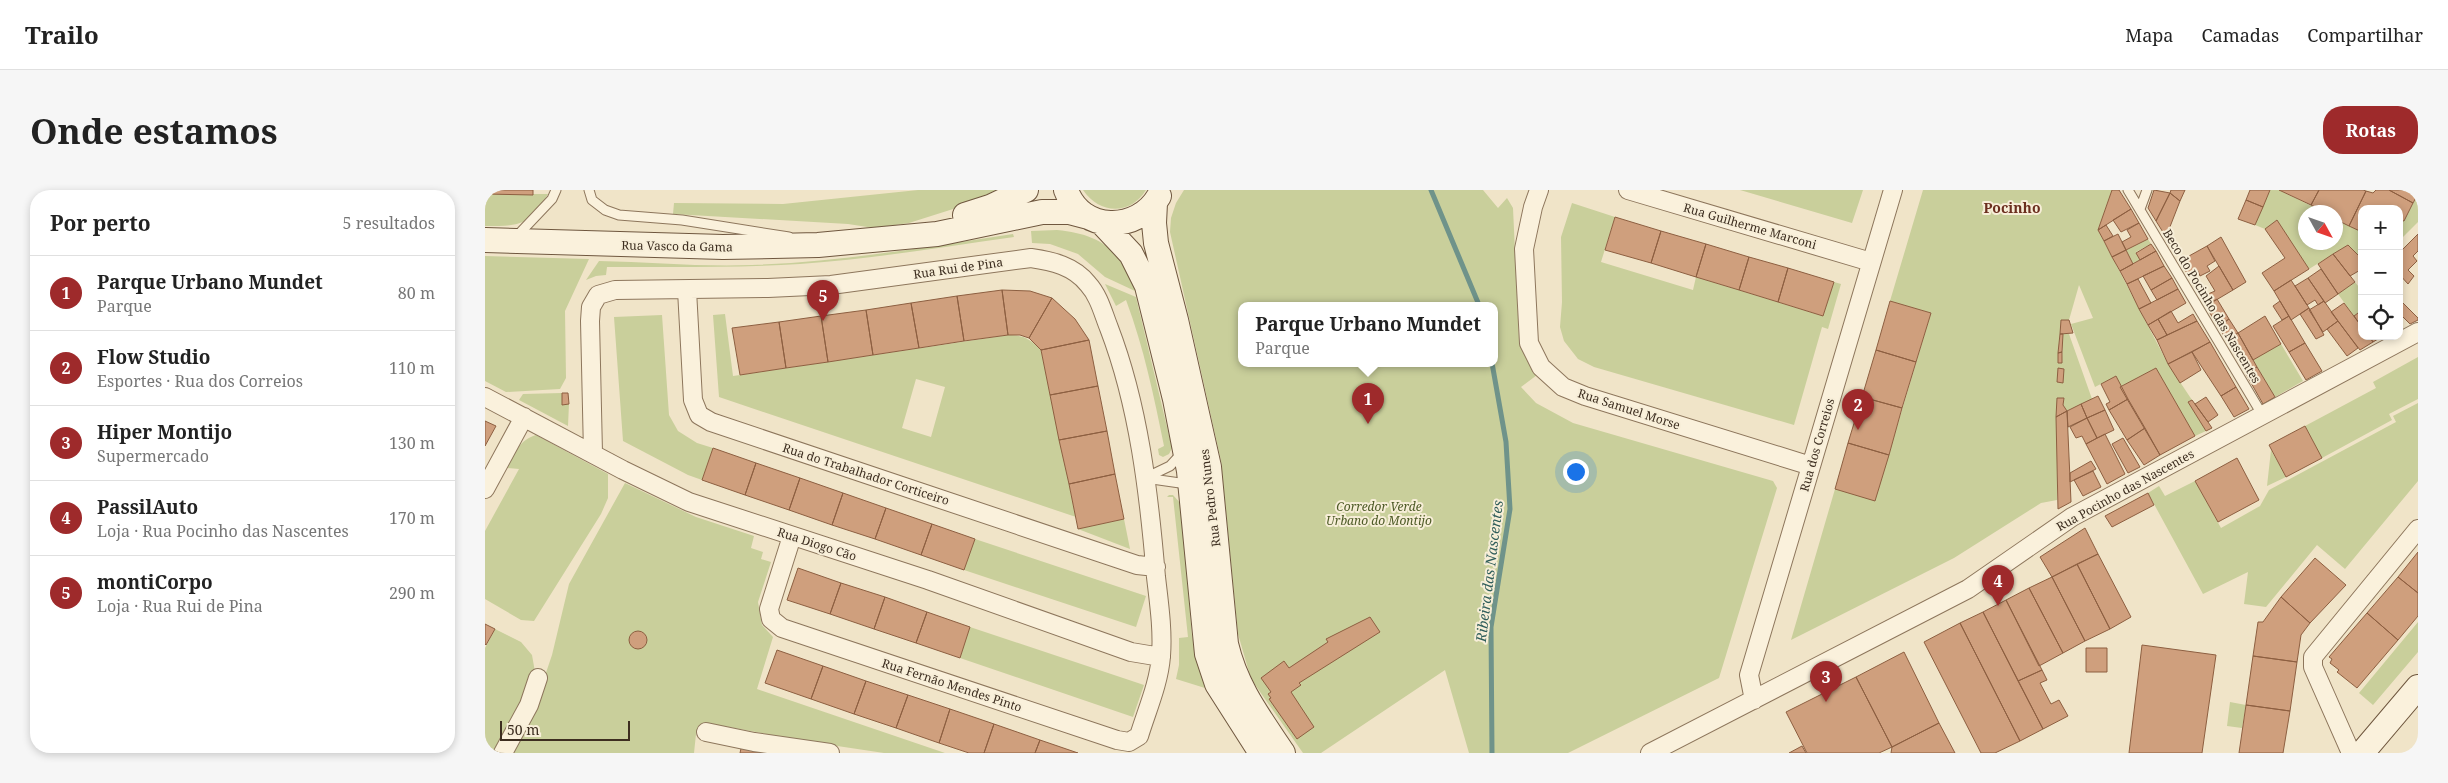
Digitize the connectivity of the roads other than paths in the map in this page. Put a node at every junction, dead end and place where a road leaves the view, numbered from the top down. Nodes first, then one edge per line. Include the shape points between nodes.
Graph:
1 (556, 190) edge
2 (589, 190) edge
3 (1026, 190) edge
4 (1066, 190) edge
5 (1539, 190) edge
6 (1628, 190) edge
7 (1893, 190) edge
8 (2129, 190) edge
9 (2147, 190) edge
10 (1160, 194) edge
11 (2140, 209) junction
12 (1095, 220) junction
13 (485, 240) edge
14 (869, 240) junction
15 (511, 241) junction
16 (818, 246) junction
17 (1871, 262) junction
18 (687, 290) junction
19 (2418, 332) edge
20 (485, 397) edge
21 (2263, 416) junction
22 (524, 417) junction
23 (1185, 446) junction
24 (593, 453) junction
25 (1811, 466) junction
26 (1145, 478) junction
27 (485, 489) edge
28 (1191, 490) junction
29 (2418, 530) edge
30 (792, 536) junction
31 (1155, 567) junction
32 (1161, 657) junction
33 (538, 678) dead end
34 (2418, 686) edge
35 (1754, 700) junction
36 (706, 732) dead end
37 (763, 747) edge
38 (503, 753) edge
39 (831, 753) edge
40 (1261, 753) edge
41 (1283, 753) edge
42 (1650, 753) edge
43 (2351, 753) edge
44 (2362, 753) edge

1 - 15 lane via 546,206
2 - 16 lane via 592,200 619,215 682,220 783,235
3 - 14 main road, Rua Vasco da Gama via 956,218
4 - 12 main road, Rua Pedro Nunes via 1077,208
5 - 25 street, Rua Samuel Morse via 1524,249 1529,343 1541,367 1563,388
6 - 17 street, Rua Guilherme Marconi
7 - 17 street, Rua dos Correios
8 - 11 lane, Beco do Pocinho das Nascentes
9 - 11 lane
10 - 12 main road, Rua Vasco da Gama via 1145,214 1132,221 1117,224
10 - 41 main road, Rua Pedro Nunes via 1154,224 1156,243 1209,467 1231,667 1243,692
11 - 21 lane, Beco do Pocinho das Nascentes
12 - 14 main road, Rua Vasco da Gama via 1069,212 1042,212 937,234
12 - 23 main road, Rua Pedro Nunes via 1131,254 1147,286
13 - 15 main road, Rua Vasco da Gama
14 - 16 main road, Rua Vasco da Gama
15 - 16 main road, Rua Vasco da Gama via 723,247
17 - 25 street, Rua dos Correios
18 - 24 street, Rua Rui de Pina via 615,290 598,295 591,307
18 - 26 street, Rua Rui de Pina via 831,285 1031,258 1052,260 1083,277 1099,302 1122,368
18 - 31 street, Rua do Trabalhador Corticeiro via 693,400 699,415 711,422 1137,565
19 - 21 street, Rua Pocinho das Nascentes
20 - 22 street, Rua Diogo Cão
21 - 35 street, Rua Pocinho das Nascentes via 2072,517 1968,589
22 - 24 street, Rua Diogo Cão
22 - 27 street
23 - 26 lane via 1170,466
23 - 28 main road, Rua Pedro Nunes
24 - 30 street, Rua Diogo Cão via 689,502
25 - 35 street, Rua dos Correios via 1749,675
26 - 28 lane via 1180,482
26 - 31 street, Rua Rui de Pina
28 - 40 main road, Rua Pedro Nunes via 1207,654 1217,684
29 - 43 street via 2313,657 2313,667
30 - 32 street, Rua Diogo Cão via 1131,652
30 - 32 street, Rua Fernão Mendes Pinto via 769,609 771,619 782,628 1108,737 1129,742 1139,736 1155,688
31 - 32 street, Rua Rui de Pina via 1162,631
33 - 38 street via 529,706
34 - 44 main road
35 - 42 street, Rua Pocinho das Nascentes
36 - 37 street
37 - 39 street

